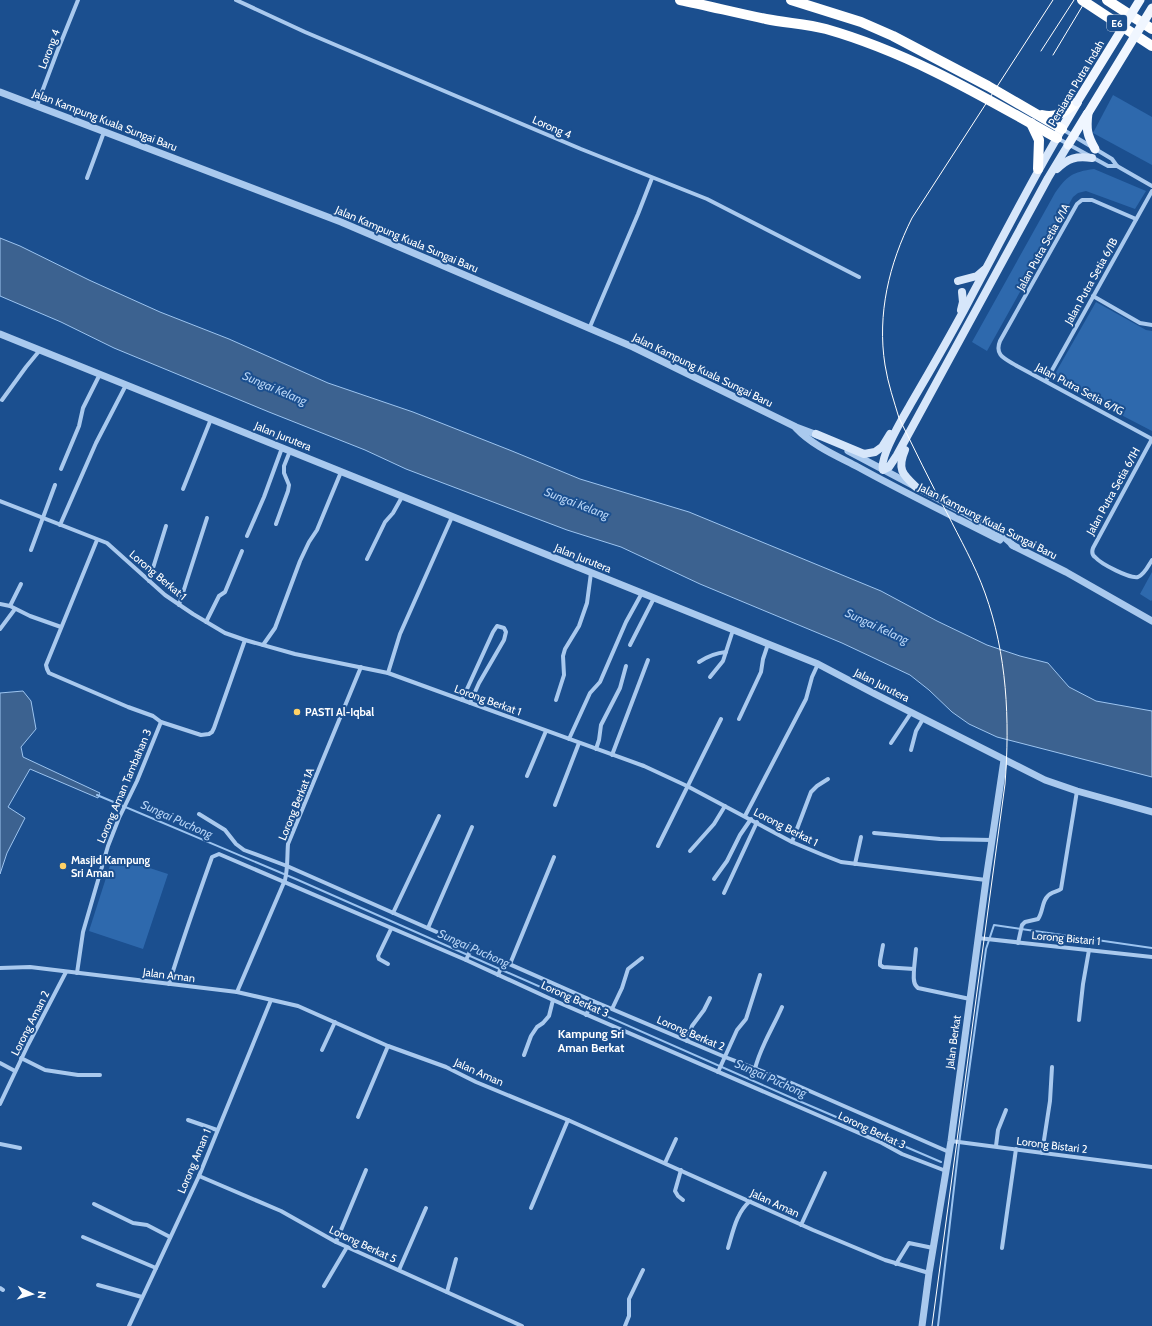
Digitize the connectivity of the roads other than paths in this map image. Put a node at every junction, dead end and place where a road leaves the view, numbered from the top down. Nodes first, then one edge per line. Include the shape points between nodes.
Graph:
1 (78, 0) edge
2 (236, 0) edge
3 (680, 0) edge
4 (791, 0) edge
5 (1082, 0) edge
6 (1107, 0) edge
7 (1140, 0) edge
8 (1152, 8) edge
9 (1152, 29) edge
10 (1152, 46) edge
11 (0, 92) edge
12 (1077, 102) junction
13 (37, 105) junction
14 (1034, 112) junction
15 (1088, 113) junction
16 (1031, 123) junction
17 (104, 132) junction
18 (1059, 133) junction
19 (1074, 136) junction
20 (1068, 145) junction
21 (1093, 153) junction
22 (1118, 166) junction
23 (1038, 169) junction
24 (87, 178) dead end
25 (652, 178) junction
26 (1048, 178) junction
27 (1152, 186) edge
28 (1152, 191) edge
29 (1136, 220) junction
30 (987, 267) junction
31 (859, 277) dead end
32 (958, 281) dead end
33 (989, 287) junction
34 (962, 292) dead end
35 (973, 293) junction
36 (1093, 296) junction
37 (976, 311) junction
38 (960, 317) junction
39 (1152, 325) edge
40 (589, 329) junction
41 (0, 334) edge
42 (40, 350) junction
43 (1000, 355) joint
44 (100, 374) junction
45 (1046, 381) junction
46 (126, 385) junction
47 (2, 400) dead end
48 (905, 415) junction
49 (918, 418) junction
50 (211, 419) junction
51 (796, 427) junction
52 (816, 434) junction
53 (1152, 439) edge
54 (821, 447) junction
55 (282, 448) junction
56 (290, 451) junction
57 (61, 470) dead end
58 (883, 470) junction
59 (341, 472) junction
60 (55, 485) dead end
61 (916, 487) junction
62 (183, 489) dead end
63 (402, 497) junction
64 (0, 501) edge
65 (937, 508) junction
66 (452, 517) junction
67 (42, 518) junction
68 (207, 518) dead end
69 (276, 524) dead end
70 (60, 525) junction
71 (166, 526) dead end
72 (247, 536) dead end
73 (98, 540) junction
74 (1014, 546) junction
75 (31, 550) dead end
76 (242, 551) dead end
77 (368, 558) dead end
78 (1152, 560) edge
79 (591, 573) junction
80 (149, 581) junction
81 (21, 584) dead end
82 (642, 593) junction
83 (654, 598) junction
84 (0, 604) edge
85 (179, 605) junction
86 (10, 606) junction
87 (15, 609) junction
88 (1152, 621) edge
89 (206, 622) junction
90 (61, 627) junction
91 (0, 629) edge
92 (733, 630) junction
93 (245, 640) junction
94 (768, 644) junction
95 (263, 645) junction
96 (630, 645) dead end
97 (726, 652) junction
98 (648, 660) dead end
99 (699, 662) dead end
100 (818, 664) junction
101 (626, 666) dead end
102 (361, 667) junction
103 (388, 673) junction
104 (710, 677) dead end
105 (462, 700) junction
106 (556, 700) dead end
107 (470, 703) junction
108 (910, 712) junction
109 (721, 719) dead end
110 (739, 719) dead end
111 (923, 719) junction
112 (161, 722) junction
113 (546, 731) junction
114 (569, 739) junction
115 (579, 743) junction
116 (891, 743) dead end
117 (596, 749) junction
118 (911, 750) dead end
119 (612, 755) junction
120 (1004, 760) junction
121 (527, 776) dead end
122 (828, 779) dead end
123 (688, 786) junction
124 (1077, 791) junction
125 (555, 806) dead end
126 (725, 806) junction
127 (1152, 812) edge
128 (199, 814) dead end
129 (439, 816) dead end
130 (745, 816) junction
131 (751, 819) junction
132 (757, 822) junction
133 (472, 827) dead end
134 (874, 833) dead end
135 (861, 837) dead end
136 (992, 840) junction
137 (792, 842) junction
138 (658, 846) dead end
139 (690, 851) dead end
140 (554, 857) dead end
141 (854, 864) junction
142 (287, 866) junction
143 (714, 879) dead end
144 (986, 880) junction
145 (285, 882) junction
146 (724, 894) dead end
147 (393, 913) junction
148 (428, 928) junction
149 (391, 929) junction
150 (981, 938) junction
151 (1018, 943) junction
152 (883, 945) dead end
153 (472, 947) junction
154 (916, 949) dead end
155 (1089, 950) junction
156 (1152, 957) edge
157 (642, 958) dead end
158 (466, 960) junction
159 (504, 961) junction
160 (388, 964) dead end
161 (510, 964) junction
162 (0, 968) edge
163 (914, 968) junction
164 (66, 972) junction
165 (77, 973) junction
166 (498, 975) junction
167 (760, 975) dead end
168 (169, 984) junction
169 (237, 992) junction
170 (710, 998) dead end
171 (970, 999) junction
172 (271, 1000) junction
173 (553, 1000) junction
174 (593, 1001) junction
175 (782, 1007) dead end
176 (612, 1009) junction
177 (586, 1014) junction
178 (1079, 1020) dead end
179 (335, 1022) junction
180 (687, 1041) junction
181 (388, 1046) junction
182 (322, 1050) dead end
183 (524, 1056) dead end
184 (22, 1058) junction
185 (724, 1058) junction
186 (0, 1063) edge
187 (1052, 1067) dead end
188 (755, 1069) junction
189 (15, 1071) junction
190 (718, 1071) junction
191 (100, 1075) dead end
192 (0, 1104) edge
193 (1006, 1110) dead end
194 (358, 1118) dead end
195 (188, 1120) dead end
196 (568, 1120) junction
197 (217, 1130) junction
198 (676, 1139) dead end
199 (953, 1141) junction
200 (0, 1144) edge
201 (996, 1146) junction
202 (20, 1148) dead end
203 (1016, 1149) junction
204 (949, 1152) junction
205 (1042, 1153) junction
206 (665, 1163) junction
207 (1152, 1167) edge
208 (366, 1170) dead end
209 (681, 1170) junction
210 (946, 1171) junction
211 (825, 1173) dead end
212 (199, 1176) junction
213 (684, 1200) dead end
214 (750, 1201) junction
215 (94, 1204) dead end
216 (426, 1208) dead end
217 (531, 1208) dead end
218 (801, 1225) junction
219 (83, 1237) dead end
220 (170, 1237) junction
221 (336, 1242) junction
222 (347, 1247) junction
223 (728, 1248) dead end
224 (934, 1248) junction
225 (1002, 1248) dead end
226 (456, 1259) dead end
227 (896, 1264) junction
228 (156, 1268) junction
229 (399, 1270) junction
230 (643, 1270) dead end
231 (929, 1274) junction
232 (98, 1285) dead end
233 (324, 1286) dead end
234 (447, 1292) junction
235 (142, 1297) junction
236 (129, 1326) edge
237 (522, 1326) edge
238 (625, 1326) edge
239 (922, 1326) edge

1 - 13 street, Lorong 4
2 - 25 street, Lorong 4 via 305,32
3 - 16 highway via 825,29 872,44 913,60
4 - 14 highway via 854,19 893,36
5 - 10 highway, E6
6 - 9 highway, E6
7 - 12 main road, Persiaran Putra Indah, bridge
8 - 15 main road, bridge
11 - 13 street, Jalan Kampung Kuala Sungai Baru
12 - 14 highway via 1063,113 1053,116
12 - 18 main road, Persiaran Putra Indah
13 - 17 street, Jalan Kampung Kuala Sungai Baru
14 - 18 highway
15 - 19 main road
15 - 21 main road via 1088,137
16 - 18 highway
16 - 23 highway via 1039,140
17 - 24 street
17 - 40 street, Jalan Kampung Kuala Sungai Baru via 341,222
18 - 19 street
18 - 20 street
18 - 23 main road
19 - 20 main road
19 - 21 street
20 - 21 street
20 - 26 main road
21 - 22 street via 1112,159
21 - 22 street via 1108,166
21 - 26 main road via 1064,162
22 - 27 street
23 - 30 main road
25 - 31 street, Lorong 4 via 708,199
25 - 40 street
26 - 33 main road
28 - 29 street, Jalan Putra Setia 6/1B
29 - 36 street, Jalan Putra Setia 6/1B
29 - 43 street, Jalan Putra Setia 6/1A via 1092,200 1082,200 1076,204 1000,341
30 - 32 main road via 977,276
30 - 35 main road
33 - 35 main road
33 - 37 main road
34 - 38 main road
35 - 37 main road
35 - 38 main road
36 - 39 street via 1140,323
36 - 45 street, Jalan Putra Setia 6/1B
37 - 49 main road
38 - 48 main road
40 - 51 street, Jalan Kampung Kuala Sungai Baru
41 - 42 street, Jalan Jurutera
42 - 44 street, Jalan Jurutera
42 - 47 street
43 - 45 street, Jalan Putra Setia 6/1G
44 - 46 street, Jalan Jurutera
44 - 57 street via 83,408
45 - 53 street, Jalan Putra Setia 6/1G
46 - 50 street, Jalan Jurutera
46 - 70 street via 96,443
48 - 52 main road via 882,447 870,454 864,454
48 - 58 main road via 884,455
49 - 58 main road via 889,467
49 - 61 main road via 901,464 901,470 906,478
50 - 55 street, Jalan Jurutera
50 - 62 street
51 - 52 street, Jalan Kampung Kuala Sungai Baru
51 - 54 street, Jalan Kampung Kuala Sungai Baru via 806,438
52 - 58 street, Jalan Kampung Kuala Sungai Baru
53 - 78 street, Jalan Putra Setia 6/1H via 1092,553 1114,569 1132,577 1144,574
54 - 58 street via 875,470
54 - 65 street, Jalan Kampung Kuala Sungai Baru
55 - 56 street, Jalan Jurutera
55 - 72 street
56 - 59 street, Jalan Jurutera
56 - 69 street via 284,466 288,491
58 - 61 street, Jalan Kampung Kuala Sungai Baru
58 - 65 street via 894,482 927,499
59 - 63 street, Jalan Jurutera
59 - 95 street via 317,530 300,561 275,628
60 - 67 street
61 - 74 street, Jalan Kampung Kuala Sungai Baru via 967,514
63 - 66 street, Jalan Jurutera
63 - 77 street via 385,522
64 - 67 street, Lorong Berkat 1
65 - 74 street, Jalan Kampung Kuala Sungai Baru
66 - 79 street, Jalan Jurutera
66 - 103 street via 400,634
67 - 70 street, Lorong Berkat 1
67 - 75 street
68 - 85 street
70 - 73 street, Lorong Berkat 1
71 - 80 street
73 - 80 street, Lorong Berkat 1 via 107,543
73 - 90 street, Lorong Aman Tambahan 3
74 - 88 street, Jalan Kampung Kuala Sungai Baru
76 - 89 street via 225,592 219,596
79 - 82 street, Jalan Jurutera
79 - 106 street via 587,603 579,626 563,656 564,674
80 - 85 street, Lorong Berkat 1
81 - 86 street
82 - 83 street, Jalan Jurutera
82 - 114 street via 626,622 600,682 590,693
83 - 92 street, Jalan Jurutera
83 - 96 street
84 - 86 street
85 - 89 street, Lorong Berkat 1
86 - 87 street
87 - 90 street
87 - 91 street
89 - 93 street, Lorong Berkat 1 via 225,633
90 - 112 street, Lorong Aman Tambahan 3 via 46,665 49,673 153,716
92 - 94 street, Jalan Jurutera
92 - 97 street
93 - 95 street, Lorong Berkat 1
93 - 112 street, Lorong Aman Tambahan 3 via 212,732 201,735
94 - 100 street, Jalan Jurutera
94 - 110 street via 761,672
95 - 102 street, Lorong Berkat 1
97 - 99 street via 716,652
97 - 104 street via 720,666
98 - 119 street
100 - 108 street, Jalan Jurutera
100 - 130 street via 806,698
101 - 117 street via 620,688 601,724
102 - 103 street, Lorong Berkat 1
102 - 142 street, Lorong Berkat 1A via 288,844
103 - 105 street, Lorong Berkat 1
105 - 107 street, Lorong Berkat 1
105 - 107 street via 493,632 497,626 504,628 504,640
107 - 113 street, Lorong Berkat 1
108 - 111 street, Jalan Jurutera
108 - 116 street
109 - 123 street
111 - 118 street via 916,731
111 - 120 street, Jalan Jurutera
112 - 165 street, Lorong Aman Tambahan 3 via 108,846 83,932
113 - 114 street, Lorong Berkat 1
113 - 121 street
114 - 115 street, Lorong Berkat 1
115 - 117 street, Lorong Berkat 1
115 - 125 street
117 - 119 street, Lorong Berkat 1
119 - 123 street, Lorong Berkat 1
120 - 124 street, Jalan Jurutera via 1045,780
120 - 136 street, Jalan Berkat
122 - 137 street via 811,792
123 - 126 street, Lorong Berkat 1
123 - 138 street
124 - 127 street, Jalan Jurutera
124 - 151 street via 1061,889 1047,896 1038,919 1022,925
126 - 130 street, Lorong Berkat 1
126 - 139 street via 714,824
128 - 142 street, Lorong Berkat 2 via 225,830 244,850
129 - 147 street
130 - 131 street, Lorong Berkat 1
131 - 132 street, Lorong Berkat 1
131 - 143 street
132 - 137 street, Lorong Berkat 1
132 - 146 street
133 - 148 street
134 - 136 street via 940,839
135 - 141 street
136 - 144 street, Jalan Berkat
137 - 141 street, Lorong Berkat 1 via 835,860
140 - 161 street
141 - 144 street, Lorong Berkat 1
142 - 145 street, Lorong Berkat 1A
142 - 147 street, Lorong Berkat 2
144 - 150 street, Jalan Berkat
145 - 149 street, Lorong Berkat 3
145 - 168 street, Lorong Berkat 3 via 219,854 212,857
145 - 169 street, Lorong Berkat 1A
147 - 148 street, Lorong Berkat 2
148 - 153 street, Lorong Berkat 2
149 - 158 street, Lorong Berkat 3
149 - 160 street via 378,958
150 - 151 street, Lorong Bistari 1
150 - 171 street, Jalan Berkat
151 - 155 street, Lorong Bistari 1
152 - 163 street via 880,965
153 - 158 street
153 - 159 street, Lorong Berkat 2
154 - 163 street
155 - 156 street, Lorong Bistari 1
155 - 178 street
157 - 176 street via 628,969
158 - 166 street, Lorong Berkat 3
159 - 161 street, Lorong Berkat 2
159 - 166 street
161 - 174 street, Lorong Berkat 2
162 - 164 street, Jalan Aman via 30,967
163 - 171 street via 915,987
164 - 165 street, Jalan Aman
164 - 184 street, Lorong Aman 2
165 - 168 street, Jalan Aman
166 - 173 street, Lorong Berkat 3
167 - 185 street via 746,1020 737,1030
168 - 169 street, Jalan Aman
169 - 172 street, Jalan Aman
170 - 180 street via 692,1026
171 - 199 street, Jalan Berkat
172 - 179 street, Jalan Aman via 298,1006
172 - 197 street, Lorong Aman 1
173 - 177 street, Lorong Berkat 3
173 - 183 street via 549,1016 531,1036
174 - 176 street, Lorong Berkat 2
174 - 177 street
175 - 188 street via 761,1048
176 - 180 street, Lorong Berkat 2
177 - 190 street, Lorong Berkat 3
179 - 181 street, Jalan Aman
179 - 182 street
180 - 185 street, Lorong Berkat 2
181 - 194 street
181 - 196 street, Jalan Aman
184 - 189 street, Lorong Aman 2
184 - 191 street via 45,1070
185 - 188 street, Lorong Berkat 2
185 - 190 street
186 - 189 street
187 - 205 street
188 - 204 street, Lorong Berkat 2
189 - 192 street, Lorong Aman 2
190 - 210 street, Lorong Berkat 3 via 902,1154
193 - 201 street
195 - 197 street
196 - 206 street, Jalan Aman
196 - 217 street
197 - 212 street, Lorong Aman 1
198 - 206 street
199 - 201 street, Lorong Bistari 2
199 - 204 street, Jalan Berkat
200 - 202 street
201 - 203 street, Lorong Bistari 2
203 - 205 street, Lorong Bistari 2
203 - 225 street
204 - 210 street, Jalan Berkat
205 - 207 street, Lorong Bistari 2
206 - 209 street, Jalan Aman
208 - 221 street
209 - 213 street via 675,1191
209 - 214 street, Jalan Aman
210 - 224 street, Jalan Berkat
211 - 218 street
212 - 220 street, Lorong Aman 1
212 - 221 street, Lorong Berkat 5 via 281,1211
214 - 218 street, Jalan Aman
214 - 223 street via 739,1215
215 - 220 street
216 - 229 street
218 - 227 street, Jalan Aman
219 - 228 street
220 - 228 street, Lorong Aman 1
221 - 222 street, Lorong Berkat 5
222 - 229 street, Lorong Berkat 5
222 - 233 street
224 - 227 street via 909,1243
224 - 231 street, Jalan Berkat
226 - 234 street
227 - 231 street, Jalan Aman
228 - 235 street, Lorong Aman 1
229 - 234 street, Lorong Berkat 5
230 - 238 street via 629,1299 630,1316
231 - 239 street, Jalan Berkat
232 - 235 street
234 - 237 street, Lorong Berkat 5
235 - 236 street, Lorong Aman 1

